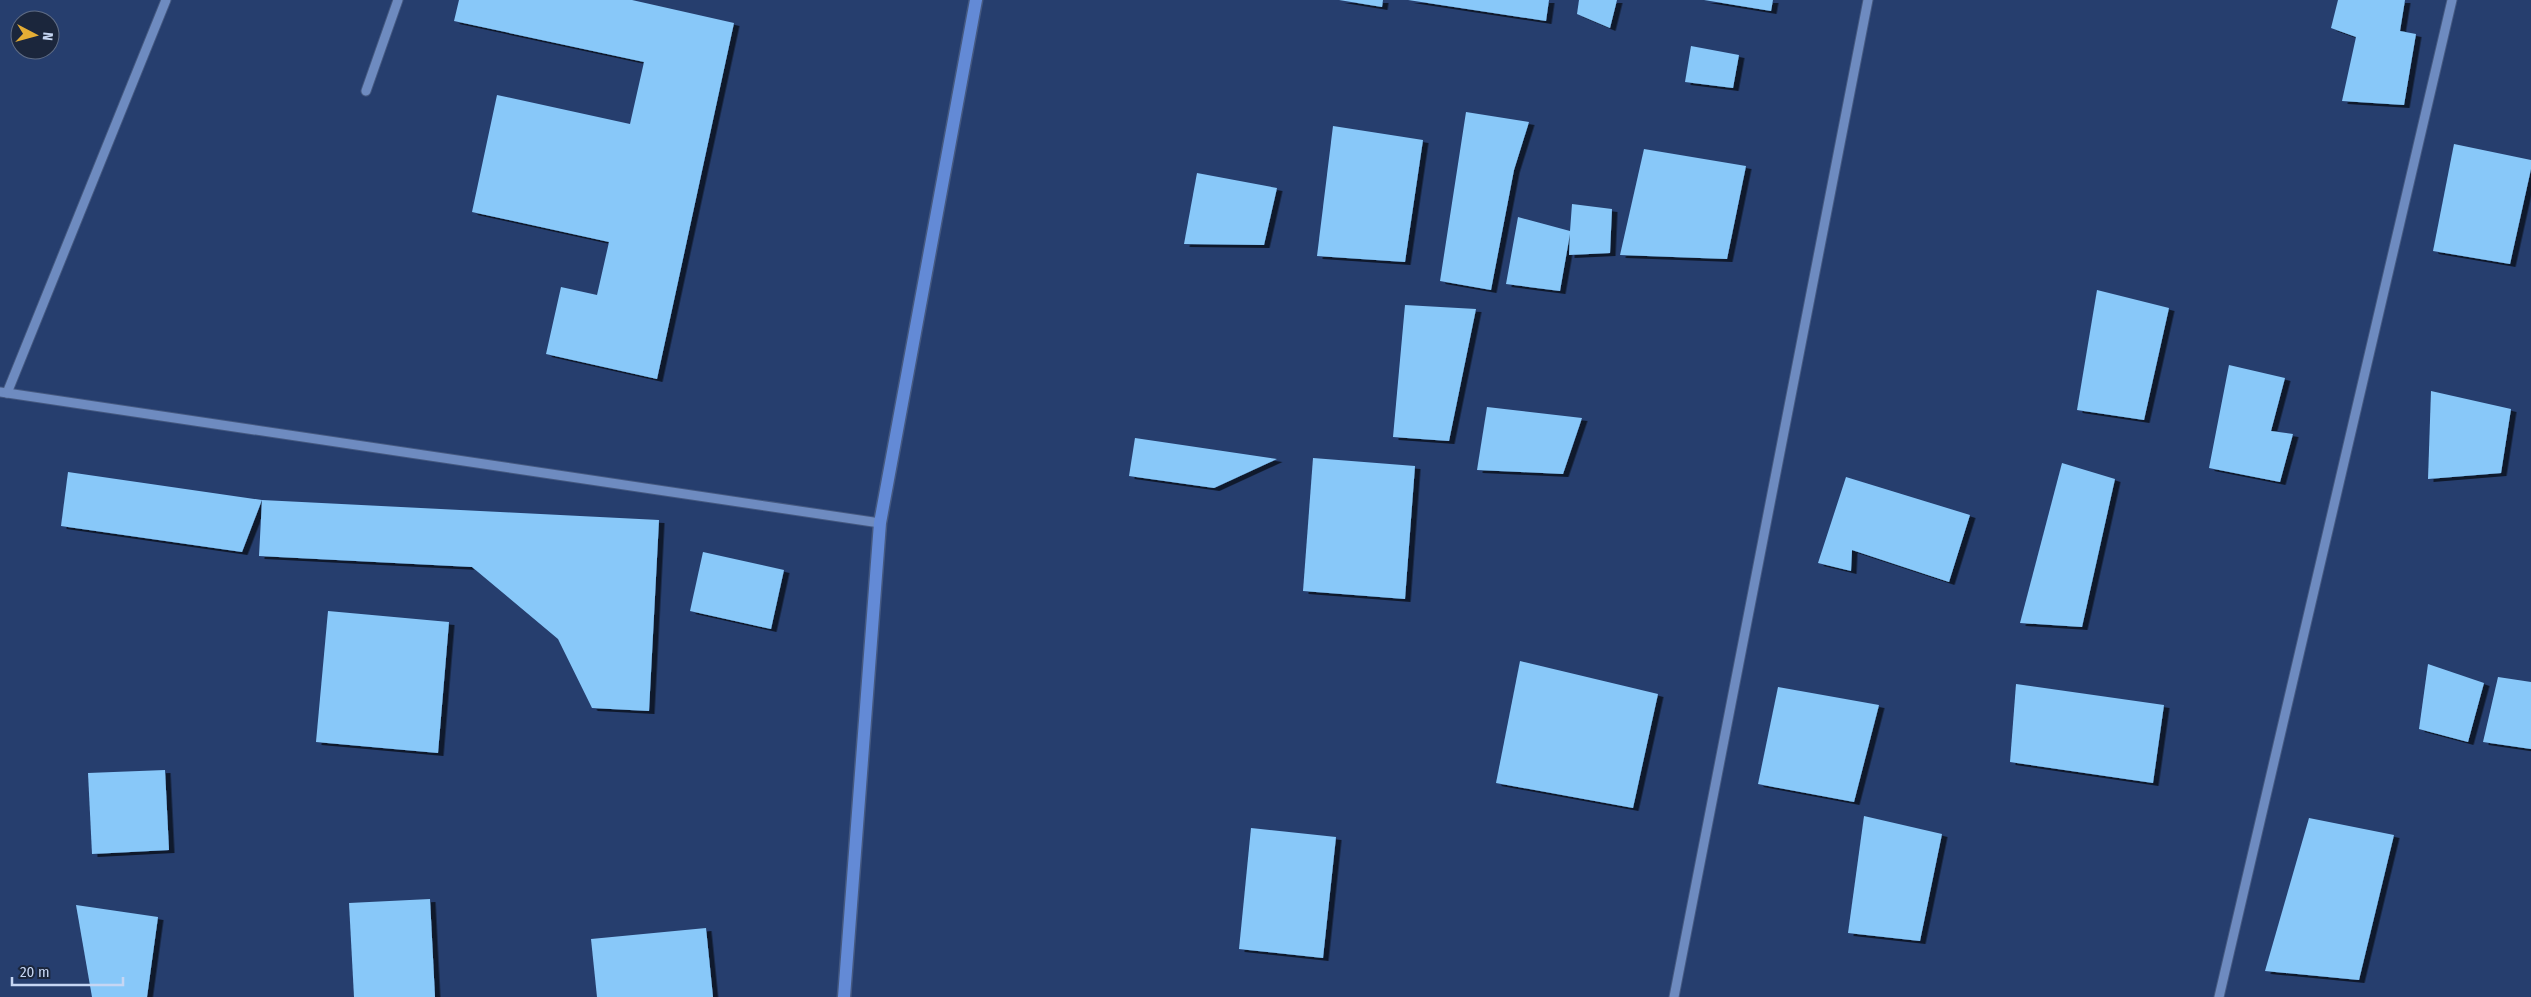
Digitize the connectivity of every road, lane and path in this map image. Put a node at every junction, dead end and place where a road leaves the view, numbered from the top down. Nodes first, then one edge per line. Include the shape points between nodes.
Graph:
1 (166, 0) edge
2 (398, 0) edge
3 (976, 0) edge
4 (1868, 0) edge
5 (2452, 0) edge
6 (366, 91) dead end
7 (4, 392) edge
8 (880, 522) junction
9 (847, 995) edge
10 (1674, 997) edge
11 (2219, 997) edge

1 - 7 street
2 - 6 street
3 - 8 main road
4 - 10 street
5 - 11 street
7 - 8 street
8 - 9 main road

